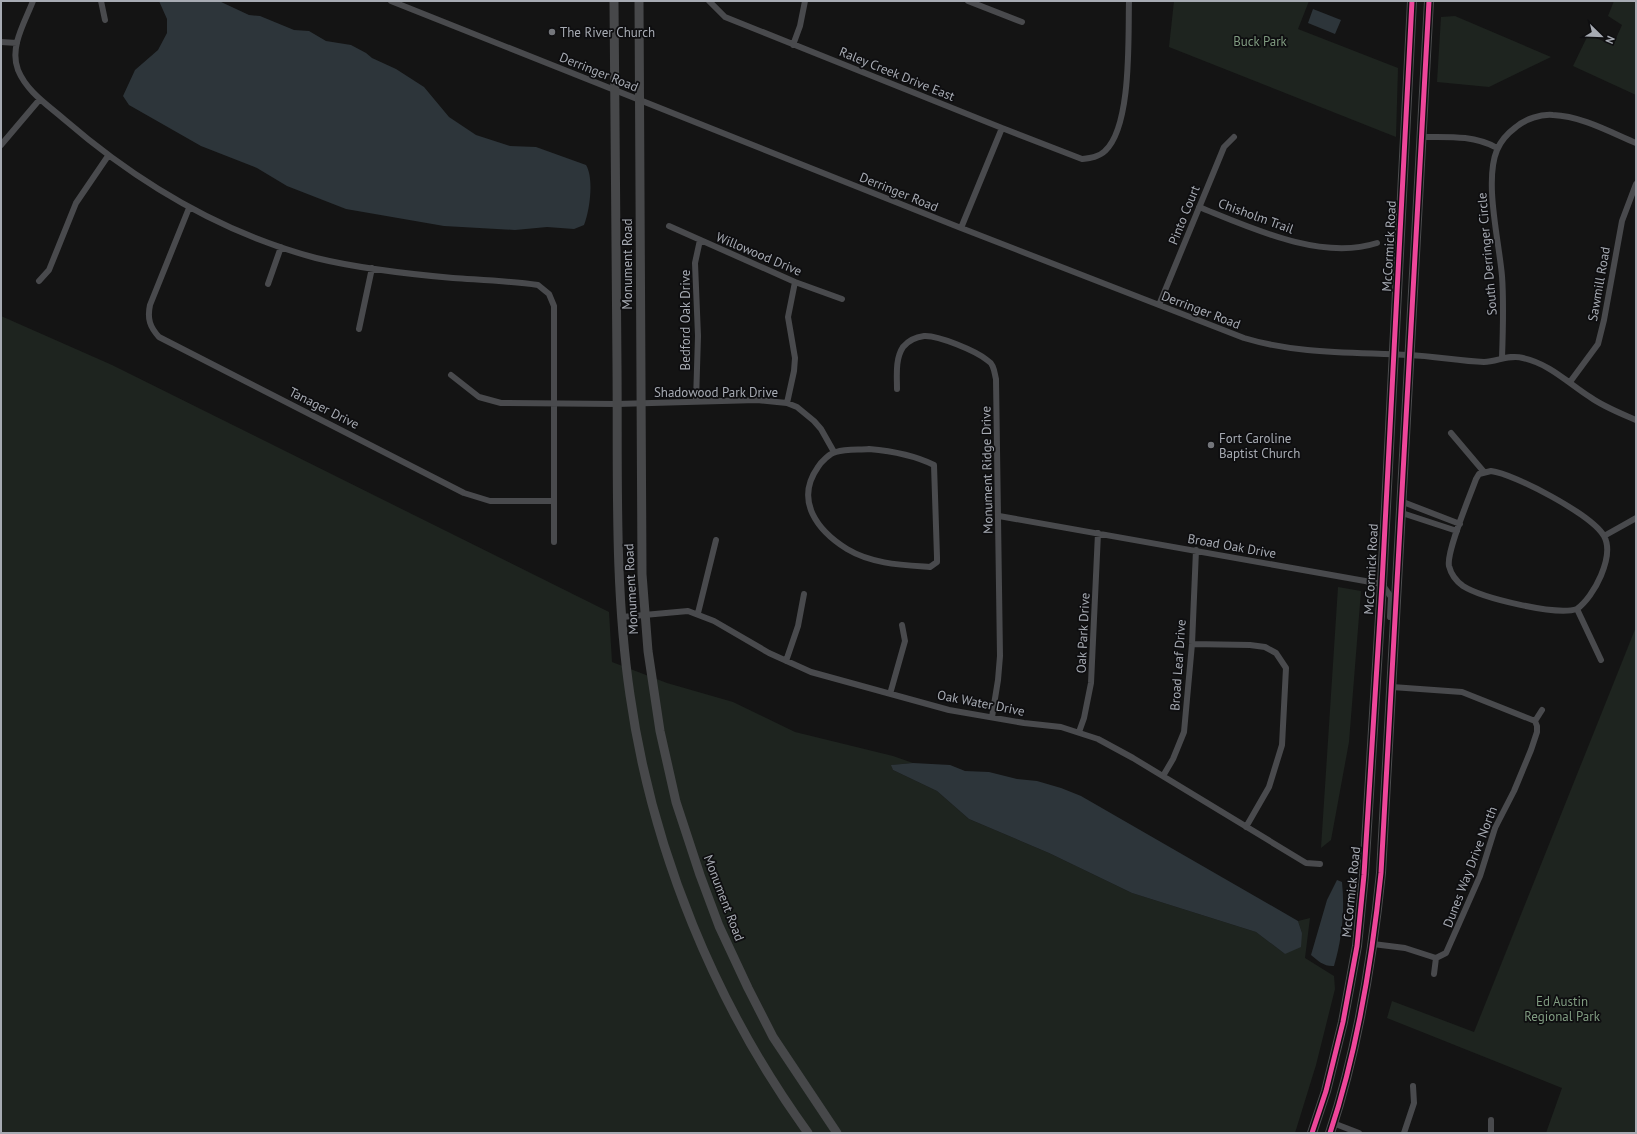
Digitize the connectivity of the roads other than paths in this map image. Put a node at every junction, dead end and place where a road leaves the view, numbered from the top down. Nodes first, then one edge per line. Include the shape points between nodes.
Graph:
1 (33, 1) edge
2 (101, 1) edge
3 (391, 1) edge
4 (614, 1) edge
5 (639, 1) edge
6 (709, 1) edge
7 (806, 1) edge
8 (968, 1) edge
9 (1129, 1) edge
10 (1412, 1) edge
11 (1430, 1) edge
12 (106, 20) dead end
13 (1022, 22) dead end
14 (1, 42) edge
15 (17, 43) junction
16 (793, 45) junction
17 (614, 90) junction
18 (40, 99) junction
19 (639, 99) junction
20 (1002, 128) junction
21 (1234, 137) dead end
22 (1422, 137) junction
23 (1636, 143) edge
24 (1, 145) edge
25 (1497, 148) junction
26 (108, 156) junction
27 (1636, 184) edge
28 (1199, 207) junction
29 (190, 208) junction
30 (669, 226) dead end
31 (961, 228) junction
32 (700, 240) junction
33 (1378, 243) dead end
34 (281, 247) junction
35 (372, 268) junction
36 (39, 281) dead end
37 (795, 282) junction
38 (268, 284) dead end
39 (842, 299) dead end
40 (1159, 306) junction
41 (359, 329) dead end
42 (1394, 354) junction
43 (1411, 355) junction
44 (1502, 358) junction
45 (451, 375) dead end
46 (1570, 382) junction
47 (897, 389) dead end
48 (696, 401) junction
49 (554, 402) junction
50 (640, 403) junction
51 (787, 403) junction
52 (617, 404) junction
53 (1636, 420) edge
54 (1451, 433) dead end
55 (834, 452) junction
56 (1484, 472) junction
57 (554, 501) junction
58 (1403, 502) junction
59 (1402, 513) junction
60 (999, 516) junction
61 (1636, 518) edge
62 (1460, 524) junction
63 (1457, 531) junction
64 (1098, 533) junction
65 (1604, 536) junction
66 (716, 540) dead end
67 (554, 542) dead end
68 (1196, 550) junction
69 (1382, 584) junction
70 (804, 594) dead end
71 (1577, 609) junction
72 (698, 613) junction
73 (645, 614) junction
74 (622, 617) junction
75 (902, 625) dead end
76 (1192, 644) junction
77 (1601, 660) dead end
78 (786, 661) junction
79 (1393, 661) junction
80 (1392, 687) junction
81 (890, 694) junction
82 (1542, 710) dead end
83 (992, 717) junction
84 (1535, 721) junction
85 (1079, 732) junction
86 (1163, 776) junction
87 (1246, 827) junction
88 (1320, 864) dead end
89 (1373, 944) junction
90 (1436, 958) junction
91 (1352, 974) junction
92 (1434, 974) dead end
93 (1364, 1000) junction
94 (1346, 1007) junction
95 (1358, 1025) junction
96 (1413, 1086) dead end
97 (1326, 1091) junction
98 (1491, 1120) dead end
99 (1333, 1123) junction
100 (808, 1133) edge
101 (837, 1133) edge
102 (1312, 1133) edge
103 (1319, 1133) edge
104 (1330, 1133) edge
105 (1359, 1133) edge
106 (1404, 1133) edge
107 (1491, 1133) edge

1 - 15 street
2 - 12 street
3 - 17 street, Derringer Road
4 - 17 main road, Monument Road
5 - 19 main road, Monument Road
6 - 16 street, Raley Creek Drive East via 725,17
7 - 16 street
8 - 13 street
9 - 20 street, Raley Creek Drive East via 1126,90 1122,116 1107,150 1090,158 1082,158
10 - 42 main road, McCormick Road
11 - 22 main road, McCormick Road
14 - 15 street
15 - 18 street via 18,69 30,89
16 - 20 street, Raley Creek Drive East
17 - 19 street, Derringer Road
17 - 52 main road, Monument Road
18 - 24 street
18 - 26 street
19 - 31 street, Derringer Road
19 - 50 main road, Monument Road
20 - 31 street
21 - 28 street, Pinto Court via 1224,147
22 - 25 street via 1466,138
22 - 43 main road, McCormick Road
23 - 25 street via 1578,120 1546,115 1520,124
25 - 44 street, South Derringer Circle via 1491,182 1504,306
26 - 29 street via 144,182
26 - 36 street via 76,203 49,270
27 - 46 street, Sawmill Road via 1622,221 1598,344
28 - 33 street, Chisholm Trail via 1254,230 1292,241 1360,248
28 - 40 street, Pinto Court
29 - 34 street
29 - 57 street, Tanager Drive via 148,313 150,325 159,337 464,493 490,501
30 - 32 street, Willowood Drive
31 - 40 street, Derringer Road
32 - 37 street, Willowood Drive
32 - 48 street, Bedford Oak Drive via 695,263 698,336
34 - 35 street via 327,260
34 - 38 street
35 - 41 street
35 - 49 street via 538,284 549,294 554,306
37 - 39 street, Willowood Drive
37 - 51 street via 788,317 794,352 794,371
40 - 42 street, Derringer Road via 1268,346 1312,351
42 - 43 street, Derringer Road
42 - 69 main road, McCormick Road
43 - 44 street, Derringer Road via 1486,362
43 - 58 main road, McCormick Road
44 - 46 street, Derringer Road via 1521,357 1531,360 1550,368
45 - 49 street, Shadowood Park Drive via 469,390 491,401
46 - 53 street, Derringer Road via 1607,408
47 - 60 street, Monument Ridge Drive via 899,354 908,342 917,338 926,336 938,339 988,360 993,366 996,379
48 - 50 street, Shadowood Park Drive
48 - 51 street, Shadowood Park Drive via 756,400
49 - 52 street, Shadowood Park Drive
49 - 57 street
50 - 52 street, Shadowood Park Drive
50 - 73 main road, Monument Road via 642,574
51 - 55 street, Shadowood Park Drive via 797,407 814,421
52 - 74 main road, Monument Road via 618,570
54 - 56 street
55 - 55 street via 816,470 809,488 810,508 818,525 848,550 866,558 890,564 930,567 936,562 934,465 920,458 885,450
56 - 62 street via 1476,479
56 - 65 street via 1497,472 1539,490 1581,515
57 - 67 street
58 - 59 main road, McCormick Road
58 - 62 street
59 - 63 street
59 - 79 main road, McCormick Road
60 - 64 street, Broad Oak Drive
60 - 83 street, Monument Ridge Drive via 1000,656
61 - 65 street
62 - 63 street
63 - 71 street via 1449,562 1452,574 1461,584 1480,593 1536,607 1558,611
64 - 68 street, Broad Oak Drive
64 - 85 street, Oak Park Drive via 1091,683
65 - 71 street via 1607,549 1605,564 1592,592
66 - 72 street
68 - 69 street, Broad Oak Drive
68 - 76 street, Broad Leaf Drive
69 - 79 street via 1391,597 1390,637
69 - 91 main road, McCormick Road via 1364,875
70 - 78 street via 798,626
71 - 77 street
72 - 73 street, Oak Water Drive via 688,611
72 - 78 street, Oak Water Drive
73 - 74 street, Oak Water Drive
73 - 101 main road, Monument Road via 660,731 676,802 700,875 719,926 770,1030
74 - 100 main road, Monument Road via 630,697 642,760 663,840 683,898 712,967 750,1042 789,1107
75 - 81 street via 906,641
76 - 86 street, Broad Leaf Drive via 1184,732
76 - 87 street via 1265,647 1276,653 1286,668 1282,744 1275,771 1261,803
78 - 81 street, Oak Water Drive via 811,672
79 - 80 main road, McCormick Road
80 - 84 street via 1462,692
80 - 89 main road, McCormick Road via 1381,873
81 - 83 street, Oak Water Drive via 948,710
82 - 84 street
83 - 85 street, Oak Water Drive
84 - 90 street, Dunes Way Drive North via 1537,732 1531,750 1495,828 1480,876 1446,953
85 - 86 street, Oak Water Drive via 1114,747
86 - 87 street, Oak Water Drive
87 - 88 street, Oak Water Drive via 1306,863
89 - 90 street via 1405,948
89 - 93 main road, McCormick Road
90 - 92 street
91 - 93 main road via 1358,992
91 - 94 main road, McCormick Road
93 - 95 main road, McCormick Road
94 - 95 main road via 1353,1013
94 - 97 main road, McCormick Road
95 - 99 main road, McCormick Road
96 - 106 street via 1414,1103
97 - 102 main road, McCormick Road
97 - 103 main road via 1325,1110
98 - 107 street
99 - 104 main road, McCormick Road
99 - 105 street

